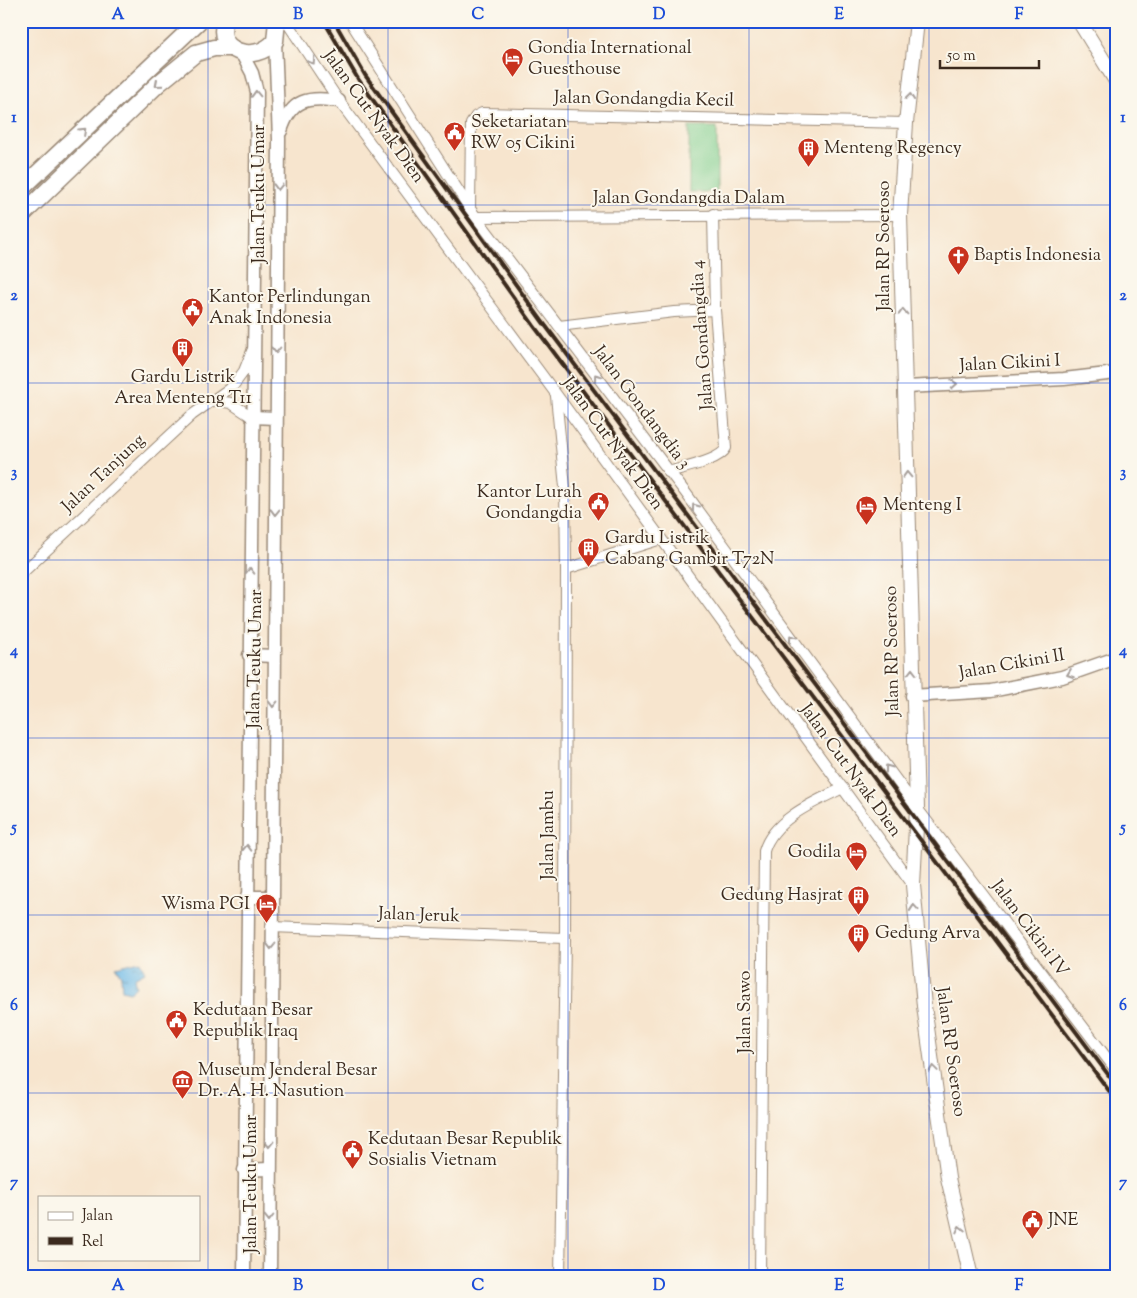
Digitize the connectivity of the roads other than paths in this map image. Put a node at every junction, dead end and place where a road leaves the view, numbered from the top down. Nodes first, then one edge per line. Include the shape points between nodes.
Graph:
1 (199, 21) edge
2 (225, 21) edge
3 (277, 21) edge
4 (286, 21) edge
5 (350, 21) edge
6 (918, 21) edge
7 (1078, 21) edge
8 (275, 41) junction
9 (237, 51) junction
10 (1116, 81) edge
11 (339, 101) junction
12 (906, 123) junction
13 (278, 139) junction
14 (47, 165) junction
15 (60, 178) junction
16 (21, 189) edge
17 (474, 213) junction
18 (712, 214) junction
19 (900, 215) junction
20 (21, 216) edge
21 (715, 310) junction
22 (559, 326) junction
23 (256, 343) junction
24 (1116, 373) edge
25 (906, 387) junction
26 (556, 394) junction
27 (211, 400) junction
28 (252, 417) junction
29 (276, 418) junction
30 (668, 472) junction
31 (661, 539) junction
32 (566, 569) junction
33 (21, 574) edge
34 (249, 655) junction
35 (274, 656) junction
36 (1116, 658) edge
37 (912, 696) junction
38 (843, 788) junction
39 (917, 808) junction
40 (913, 885) junction
41 (247, 897) junction
42 (271, 897) junction
43 (271, 927) junction
44 (565, 938) junction
45 (1116, 1070) edge
46 (269, 1169) junction
47 (244, 1170) junction
48 (244, 1277) edge
49 (270, 1277) edge
50 (560, 1277) edge
51 (760, 1277) edge
52 (971, 1277) edge

14 -> 1 main road
2 - 9 main road via 223,30
3 - 8 main road
4 -> 11 street, Jalan Cut Nyak Dien
5 - 17 street, Jalan Gondangdia 3
12 -> 6 main road, Jalan RP Soeroso
7 - 10 main road
8 - 9 main road via 258,54
8 - 13 street, Jalan Teuku Umar
9 -> 15 main road via 214,48 196,53 158,84
23 -> 9 street, Jalan Teuku Umar via 257,92 252,73
11 - 13 street via 319,98 292,108 285,117
11 - 26 street, Jalan Cut Nyak Dien
12 - 17 street, Jalan Gondangdia Kecil via 482,113 471,124
12 - 19 main road, Jalan RP Soeroso
13 -> 29 street, Jalan Teuku Umar
14 - 15 main road
14 - 16 main road
15 - 20 main road
17 - 18 street, Jalan Gondangdia Dalam
17 - 22 street, Jalan Gondangdia 3
18 - 19 street, Jalan Gondangdia Dalam
18 - 21 street, Jalan Gondangdia 4
25 -> 19 main road, Jalan RP Soeroso
21 - 22 street
21 - 30 street, Jalan Gondangdia 4 via 727,436 724,453
30 -> 22 street, Jalan Gondangdia 3
23 - 27 street, Jalan Tanjung via 238,379
23 - 28 street, Jalan Teuku Umar
25 -> 24 street, Jalan Cikini I
37 -> 25 main road, Jalan RP Soeroso
26 - 31 street, Jalan Cut Nyak Dien
26 - 32 street, Jalan Jambu via 565,487
27 - 28 street via 231,403
27 - 33 street, Jalan Tanjung
28 - 29 street
34 -> 28 street, Jalan Teuku Umar
29 -> 35 street, Jalan Teuku Umar
39 -> 30 street, Jalan Gondangdia 3
31 - 32 street
31 - 38 street, Jalan Cut Nyak Dien
32 - 44 street, Jalan Jambu
34 - 35 street
41 -> 34 street, Jalan Teuku Umar
35 -> 42 street, Jalan Teuku Umar
36 -> 37 street, Jalan Cikini II via 1062,677 991,691
37 - 39 main road, Jalan RP Soeroso
38 - 40 street, Jalan Cut Nyak Dien
38 - 51 street, Jalan Sawo via 790,818 772,834 764,851
39 - 40 main road, Jalan RP Soeroso
39 - 45 street, Jalan Cikini IV
52 -> 40 main road, Jalan RP Soeroso via 948,1178 924,1006
41 - 42 street
41 - 47 street, Jalan Teuku Umar
42 - 43 street, Jalan Teuku Umar
43 - 44 street, Jalan Jeruk
43 -> 46 street, Jalan Teuku Umar
44 - 50 street, Jalan Jambu
46 - 47 street
46 -> 49 street, Jalan Teuku Umar
47 - 48 street, Jalan Teuku Umar

